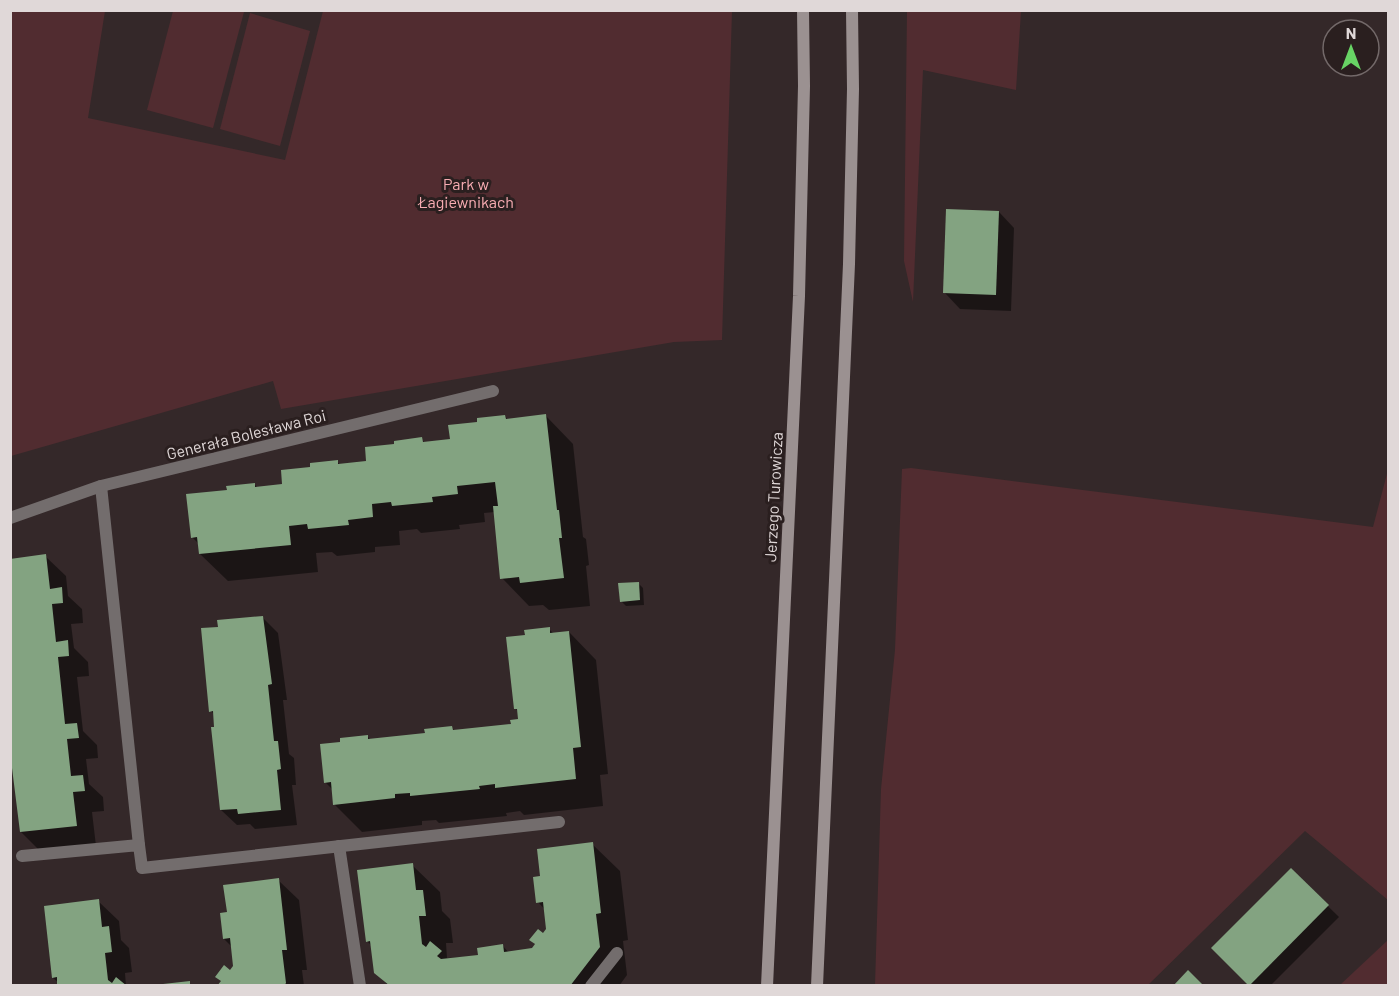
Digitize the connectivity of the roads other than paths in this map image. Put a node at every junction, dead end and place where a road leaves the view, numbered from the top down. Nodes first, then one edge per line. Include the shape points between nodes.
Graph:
1 (802, 10) edge
2 (852, 10) edge
3 (493, 391) dead end
4 (101, 486) junction
5 (10, 518) edge
6 (559, 822) dead end
7 (139, 845) junction
8 (339, 846) junction
9 (22, 856) dead end
10 (617, 953) dead end
11 (360, 986) edge
12 (591, 986) edge
13 (767, 986) edge
14 (817, 986) edge

1 - 13 main road, Jerzego Turowicza via 799,296
2 - 14 main road via 849,252
3 - 4 street, Generała Bolesława Roi
4 - 5 street, Generała Bolesława Roi
4 - 7 street
6 - 8 street
7 - 8 street via 142,868
7 - 9 street
8 - 11 street
10 - 12 street

